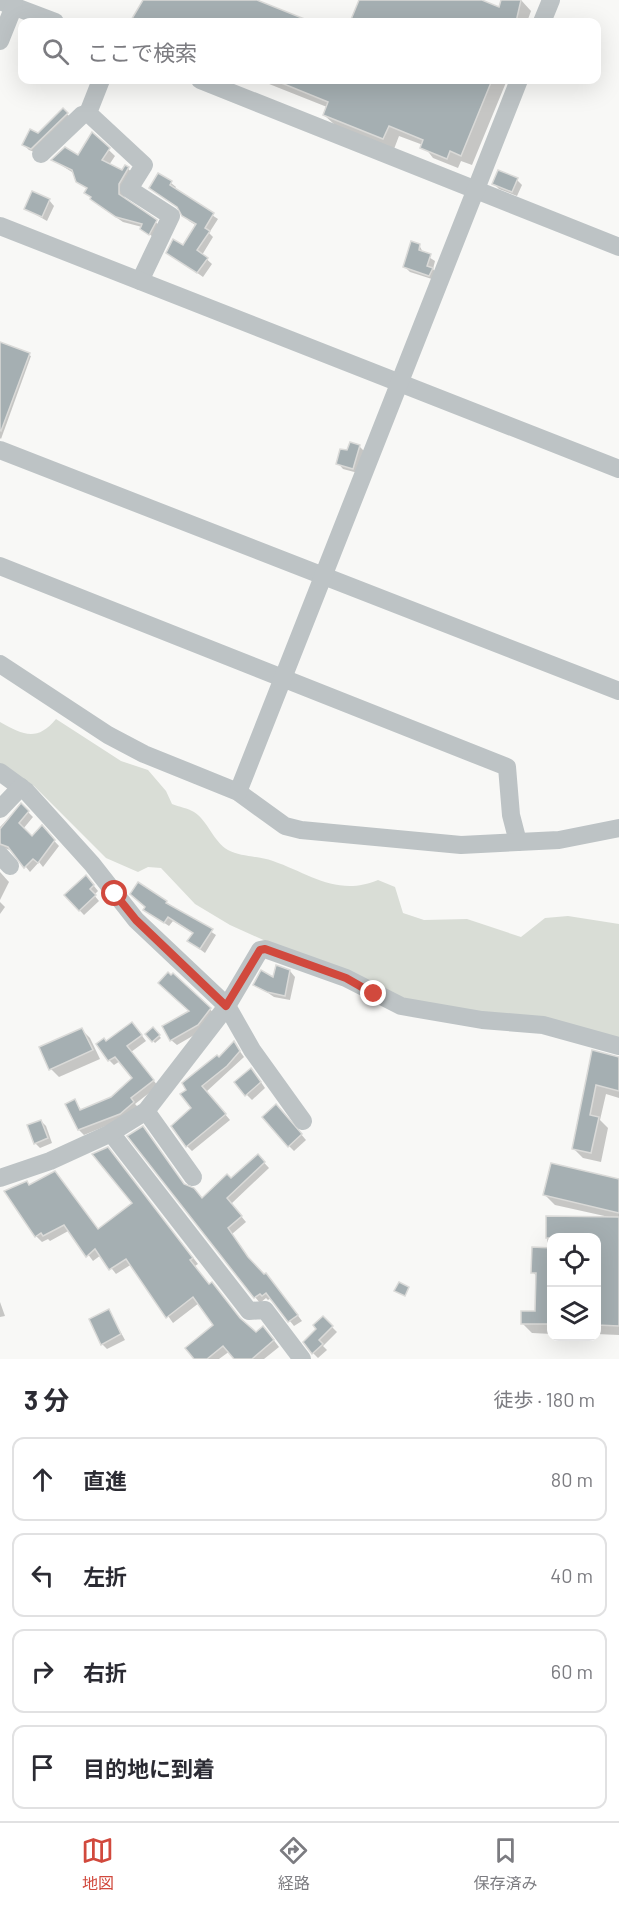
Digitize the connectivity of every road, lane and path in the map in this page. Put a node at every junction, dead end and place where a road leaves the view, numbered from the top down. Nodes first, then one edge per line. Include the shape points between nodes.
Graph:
1 (551, 0) edge
2 (7, 4) edge
3 (44, 18) edge
4 (544, 18) edge
5 (0, 41) edge
6 (99, 84) edge
7 (210, 84) edge
8 (517, 84) edge
9 (88, 113) junction
10 (41, 154) dead end
11 (475, 188) junction
12 (0, 226) edge
13 (619, 247) edge
14 (140, 281) junction
15 (399, 383) junction
16 (0, 450) edge
17 (619, 469) edge
18 (0, 566) edge
19 (322, 577) junction
20 (0, 664) edge
21 (285, 678) junction
22 (619, 691) edge
23 (0, 772) edge
24 (21, 787) junction
25 (238, 792) junction
26 (0, 809) edge
27 (619, 828) edge
28 (518, 842) junction
29 (226, 1006) junction
30 (619, 1046) edge
31 (146, 1111) junction
32 (303, 1121) dead end
33 (111, 1133) junction
34 (193, 1177) dead end
35 (0, 1178) edge
36 (302, 1359) edge

1 - 4 street
2 - 3 street
2 - 5 street
6 - 9 street
7 - 11 street
8 - 11 street
9 - 10 street
9 - 14 street via 144,165 129,189 171,216
11 - 13 street
11 - 15 street
12 - 14 street
14 - 15 street
15 - 17 street
15 - 19 street
16 - 19 street
18 - 21 street
19 - 21 street
19 - 22 street
20 - 25 street via 108,735
21 - 25 street
21 - 28 street via 507,767 511,815
23 - 24 street
24 - 26 street
24 - 29 street via 92,864 136,920
25 - 28 street via 285,826 301,830 461,845
27 - 28 street via 579,837
29 - 30 street via 260,950 265,949 346,978 401,1006 543,1026
29 - 31 street
29 - 32 street
31 - 33 street
31 - 34 street
33 - 35 street via 50,1161
33 - 36 street via 249,1311 265,1310

